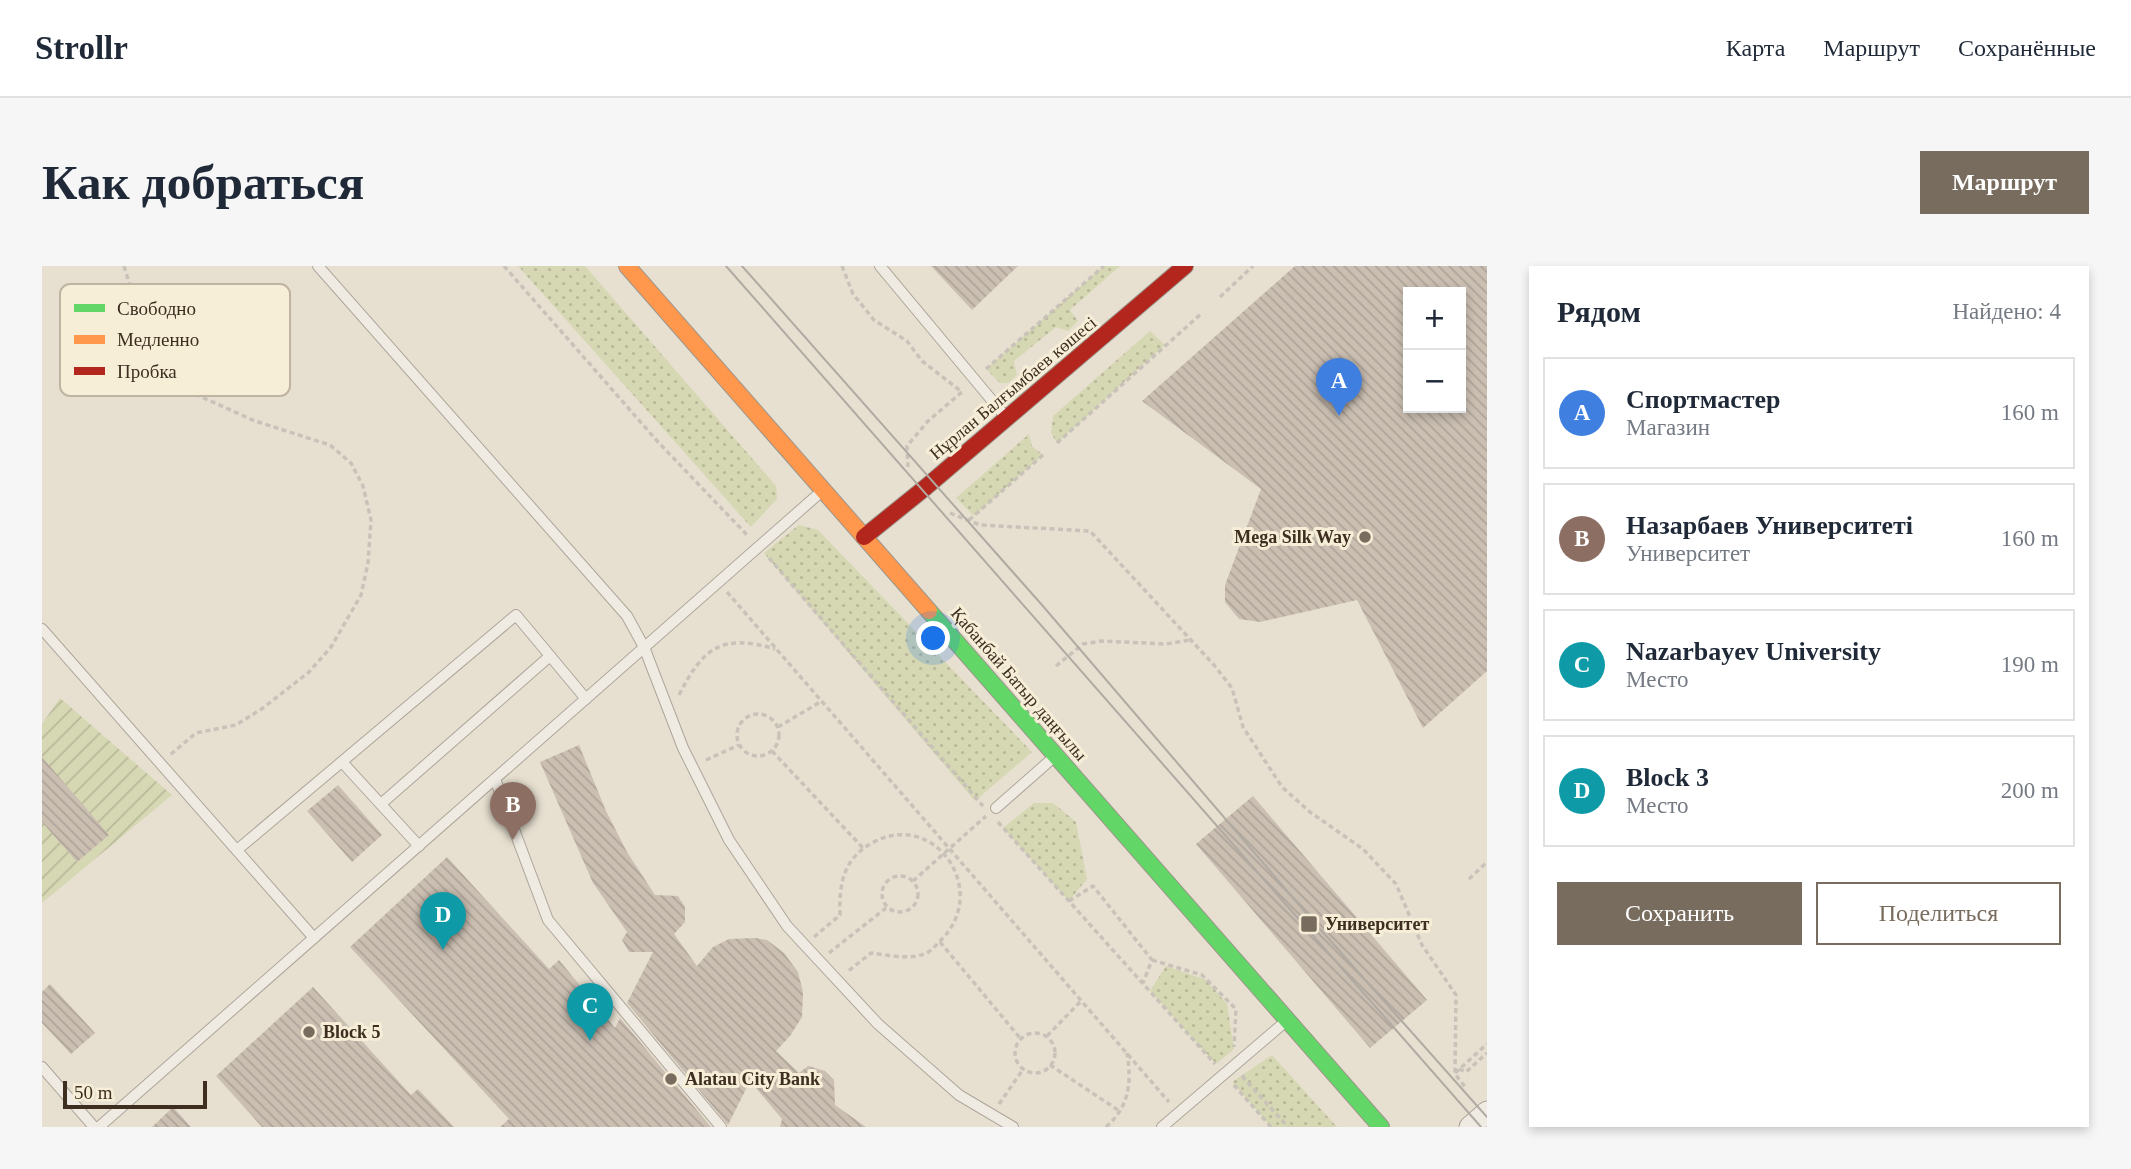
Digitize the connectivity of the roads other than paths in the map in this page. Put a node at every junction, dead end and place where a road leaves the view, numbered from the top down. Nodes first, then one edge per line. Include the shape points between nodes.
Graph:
1 (318, 266) edge
2 (627, 266) edge
3 (880, 266) edge
4 (1185, 266) edge
5 (1007, 419) junction
6 (823, 490) junction
7 (864, 537) junction
8 (42, 629) edge
9 (644, 647) junction
10 (550, 656) junction
11 (586, 699) junction
12 (1056, 755) junction
13 (342, 762) junction
14 (495, 779) junction
15 (380, 804) junction
16 (996, 808) road end
17 (419, 846) junction
18 (237, 850) junction
19 (314, 938) junction
20 (1288, 1020) junction
21 (42, 1068) edge
22 (1487, 1112) edge
23 (96, 1127) edge
24 (721, 1127) edge
25 (1013, 1127) edge
26 (1162, 1127) edge
27 (1381, 1127) edge
28 (1470, 1127) edge

1 - 9 lane via 626,616
2 - 6 main road, Қабанбай Батыр даңғылы
3 - 5 lane
4 - 5 main road, Нұрлан Балғымбаев көшесі
5 - 7 main road, Нұрлан Балғымбаев көшесі
6 - 7 main road, Қабанбай Батыр даңғылы
6 - 9 lane
7 - 12 main road, Қабанбай Батыр даңғылы
8 - 18 lane
9 - 11 lane
9 - 25 lane via 692,766 729,840 787,926 878,1024 959,1096
10 - 11 lane
10 - 13 lane via 516,615
10 - 15 lane
11 - 14 lane
12 - 16 lane
12 - 20 main road, Қабанбай Батыр даңғылы
13 - 15 lane
13 - 18 lane
14 - 17 lane
14 - 24 lane via 548,920
15 - 17 lane
17 - 19 lane
18 - 19 lane
19 - 23 lane
20 - 26 lane
20 - 27 main road, Қабанбай Батыр даңғылы
21 - 23 lane
22 - 28 street

